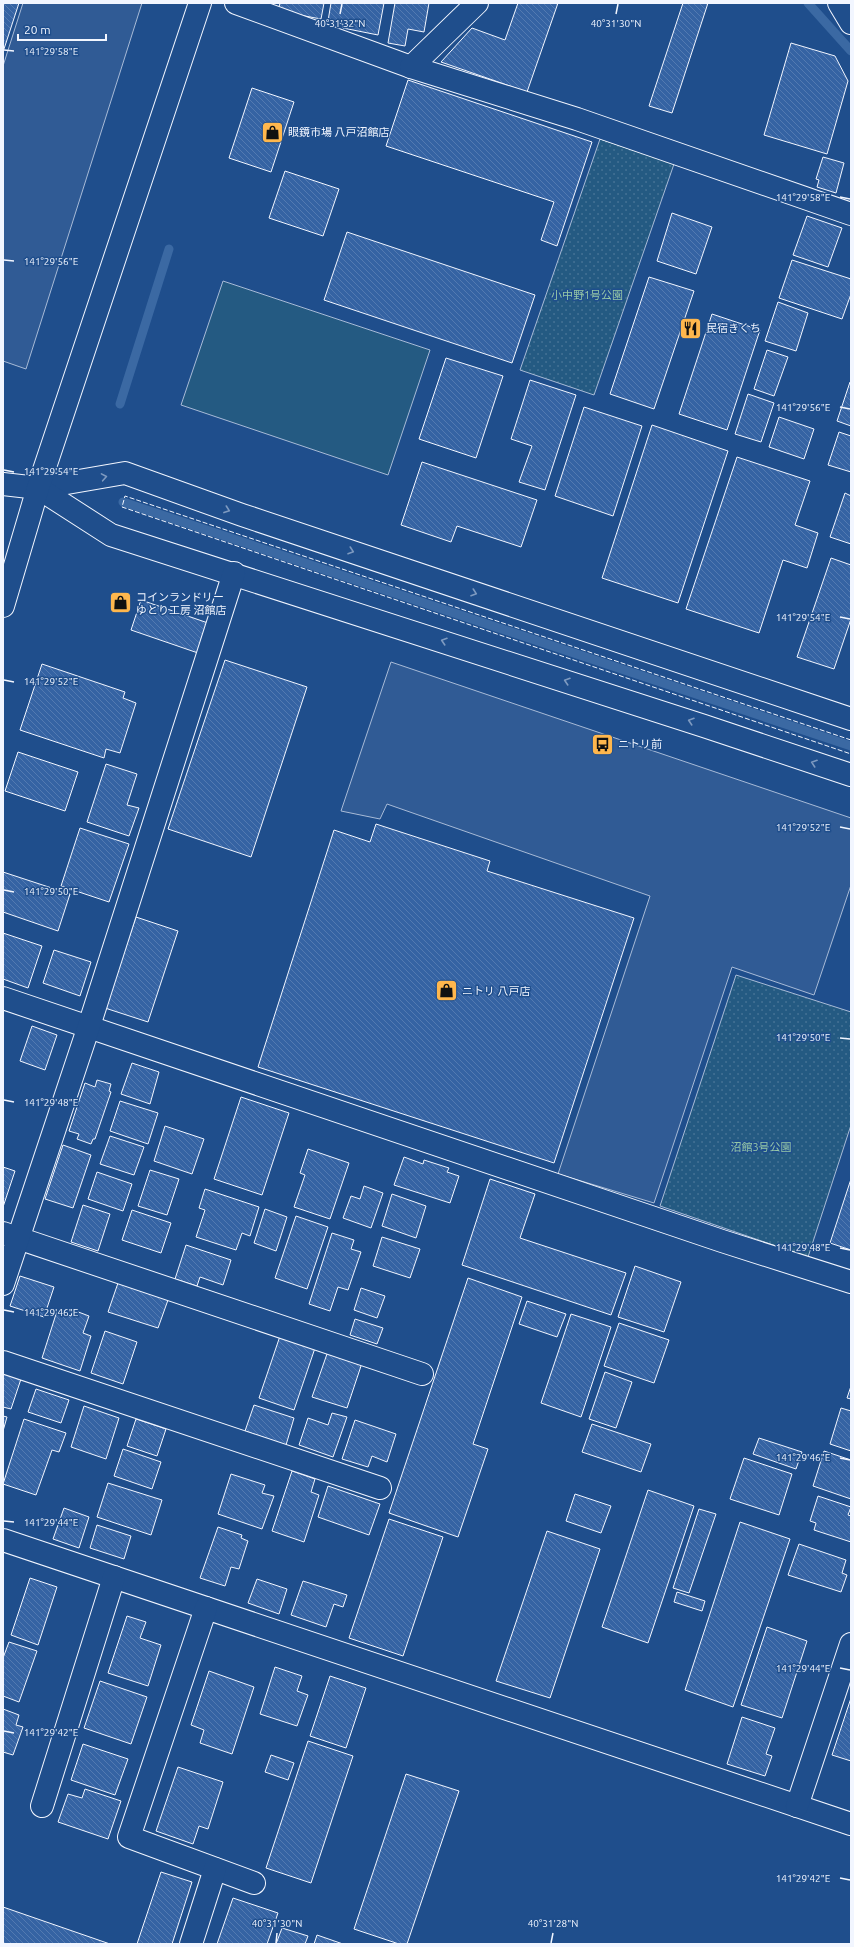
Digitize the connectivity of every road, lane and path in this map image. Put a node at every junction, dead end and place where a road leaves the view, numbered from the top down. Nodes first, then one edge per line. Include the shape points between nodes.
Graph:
1 (200, 3) edge
2 (236, 3) edge
3 (477, 3) edge
4 (838, 3) edge
5 (851, 23) edge
6 (411, 67) junction
7 (851, 214) edge
8 (3, 484) edge
9 (38, 488) junction
10 (234, 573) junction
11 (3, 606) edge
12 (851, 719) edge
13 (851, 775) edge
14 (3, 998) edge
15 (89, 1026) junction
16 (11, 1236) edge
17 (851, 1282) edge
18 (3, 1284) edge
19 (3, 1362) edge
20 (422, 1374) dead end
21 (380, 1488) dead end
22 (3, 1540) edge
23 (114, 1577) junction
24 (206, 1608) junction
25 (851, 1644) edge
26 (42, 1806) dead end
27 (797, 1806) junction
28 (851, 1824) edge
29 (215, 1869) junction
30 (254, 1883) dead end
31 (191, 1944) edge

1 - 9 street
2 - 6 street
3 - 6 street
4 - 5 street
6 - 7 street via 576,119
8 - 9 street
9 - 10 street via 111,535
9 - 11 street
9 -> 12 street via 125,473 242,515
13 -> 10 street
10 - 15 street
14 - 15 street
15 - 16 street
15 - 17 street via 714,1239
16 - 18 street
16 - 20 street
19 - 21 street
22 - 23 street
23 - 24 street
23 - 26 street
24 - 27 street
24 - 29 street via 129,1837
25 - 27 street
27 - 28 street
29 - 30 street
29 - 31 street

